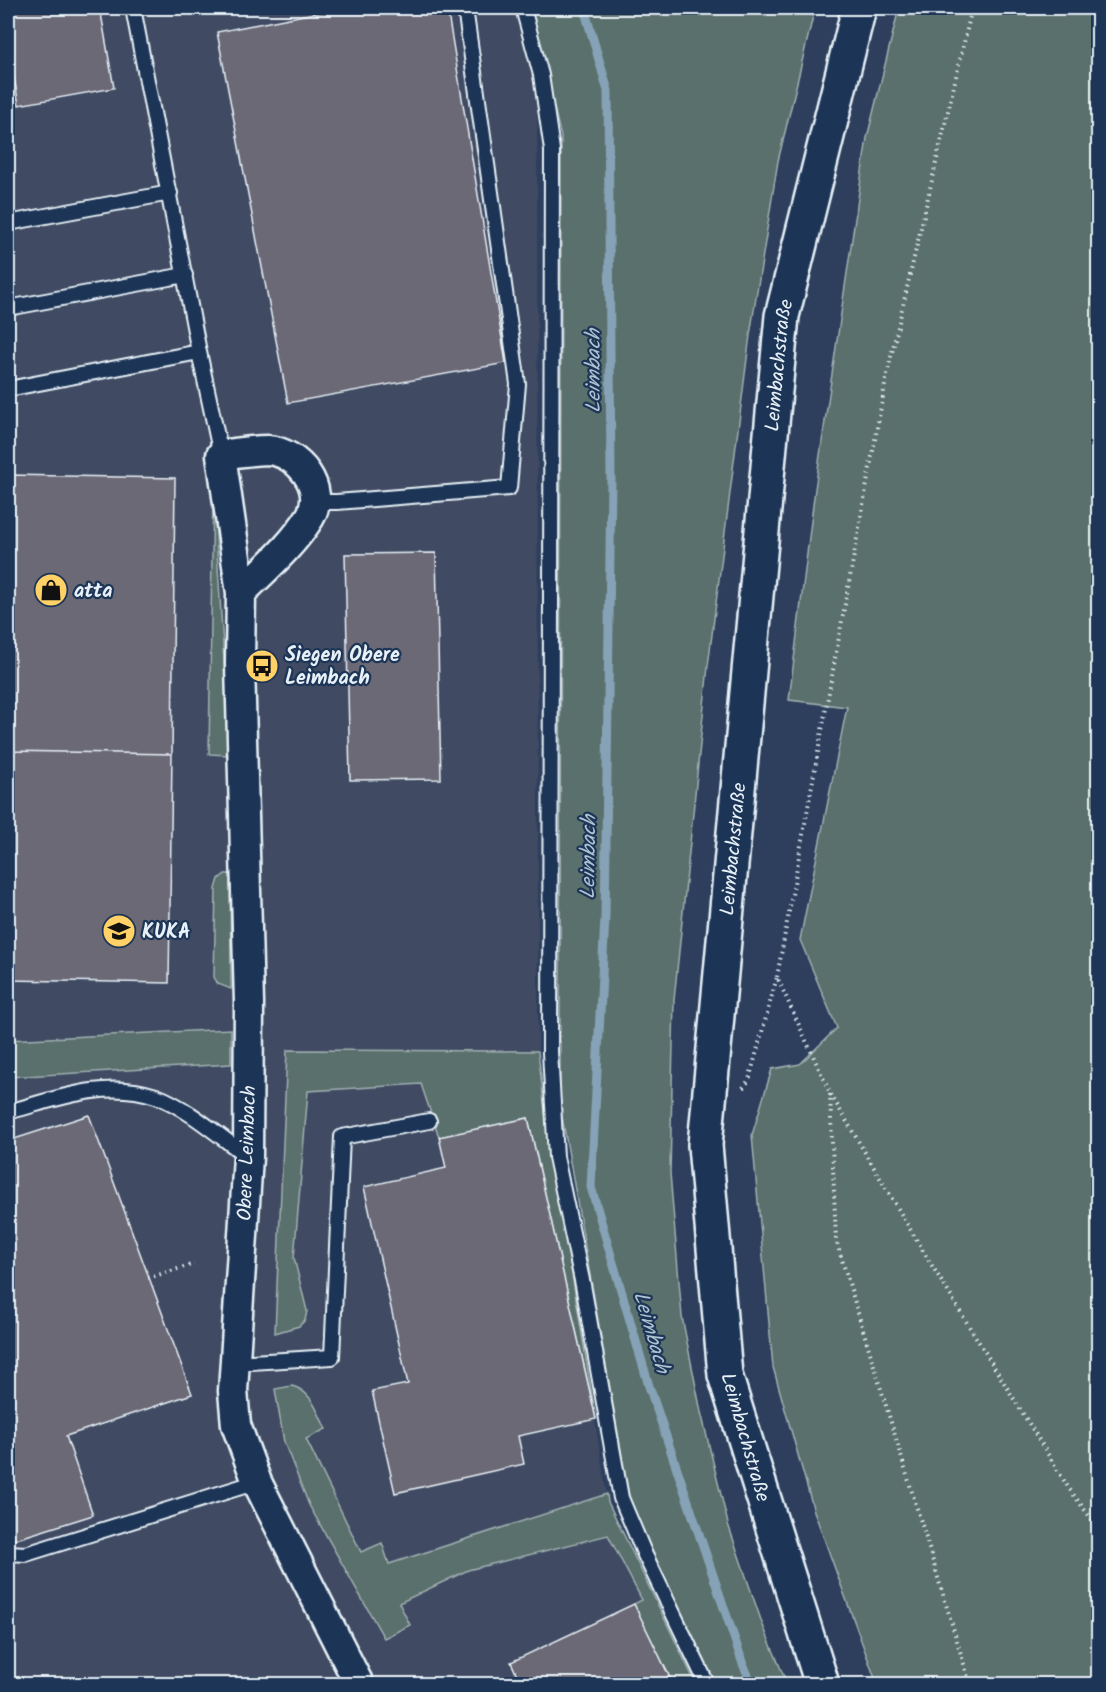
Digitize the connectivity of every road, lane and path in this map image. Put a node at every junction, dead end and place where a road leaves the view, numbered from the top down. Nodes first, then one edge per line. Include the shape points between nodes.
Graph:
1 (133, 8) edge
2 (465, 8) edge
3 (523, 8) edge
4 (858, 8) edge
5 (972, 8) edge
6 (170, 193) junction
7 (8, 223) edge
8 (185, 275) junction
9 (8, 308) edge
10 (199, 352) junction
11 (8, 389) edge
12 (222, 455) junction
13 (316, 502) junction
14 (241, 593) junction
15 (777, 977) junction
16 (743, 1089) dead end
17 (830, 1093) junction
18 (8, 1112) edge
19 (429, 1121) dead end
20 (248, 1157) junction
21 (194, 1264) dead end
22 (148, 1278) dead end
23 (234, 1363) junction
24 (256, 1482) junction
25 (1098, 1528) edge
26 (8, 1553) edge
27 (359, 1684) edge
28 (707, 1684) edge
29 (822, 1684) edge
30 (970, 1684) edge

1 - 6 lane
2 - 13 lane via 518,384 509,488
3 - 28 lane via 542,75 552,150 550,1052 556,1157 621,1498
4 - 29 main road, Leimbachstraße via 782,316 705,1145 725,1375
5 - 15 path via 887,374
6 - 7 lane
6 - 8 lane
8 - 9 lane
8 - 10 lane
10 - 11 lane
10 - 12 lane
12 - 13 street via 268,450 283,454 306,472
12 - 14 street, Obere Leimbach
13 - 14 street via 280,555
14 - 20 street, Obere Leimbach
15 - 16 path via 749,1080
15 - 17 path
17 - 25 path via 1068,1487
17 - 30 path via 836,1240
18 - 20 lane via 83,1092 123,1089 157,1097 194,1117
19 - 23 lane via 342,1137 332,1357
20 - 23 street, Obere Leimbach
21 - 22 path
23 - 24 street, Obere Leimbach via 236,1425
24 - 26 lane via 26,1554
24 - 27 street, Obere Leimbach

